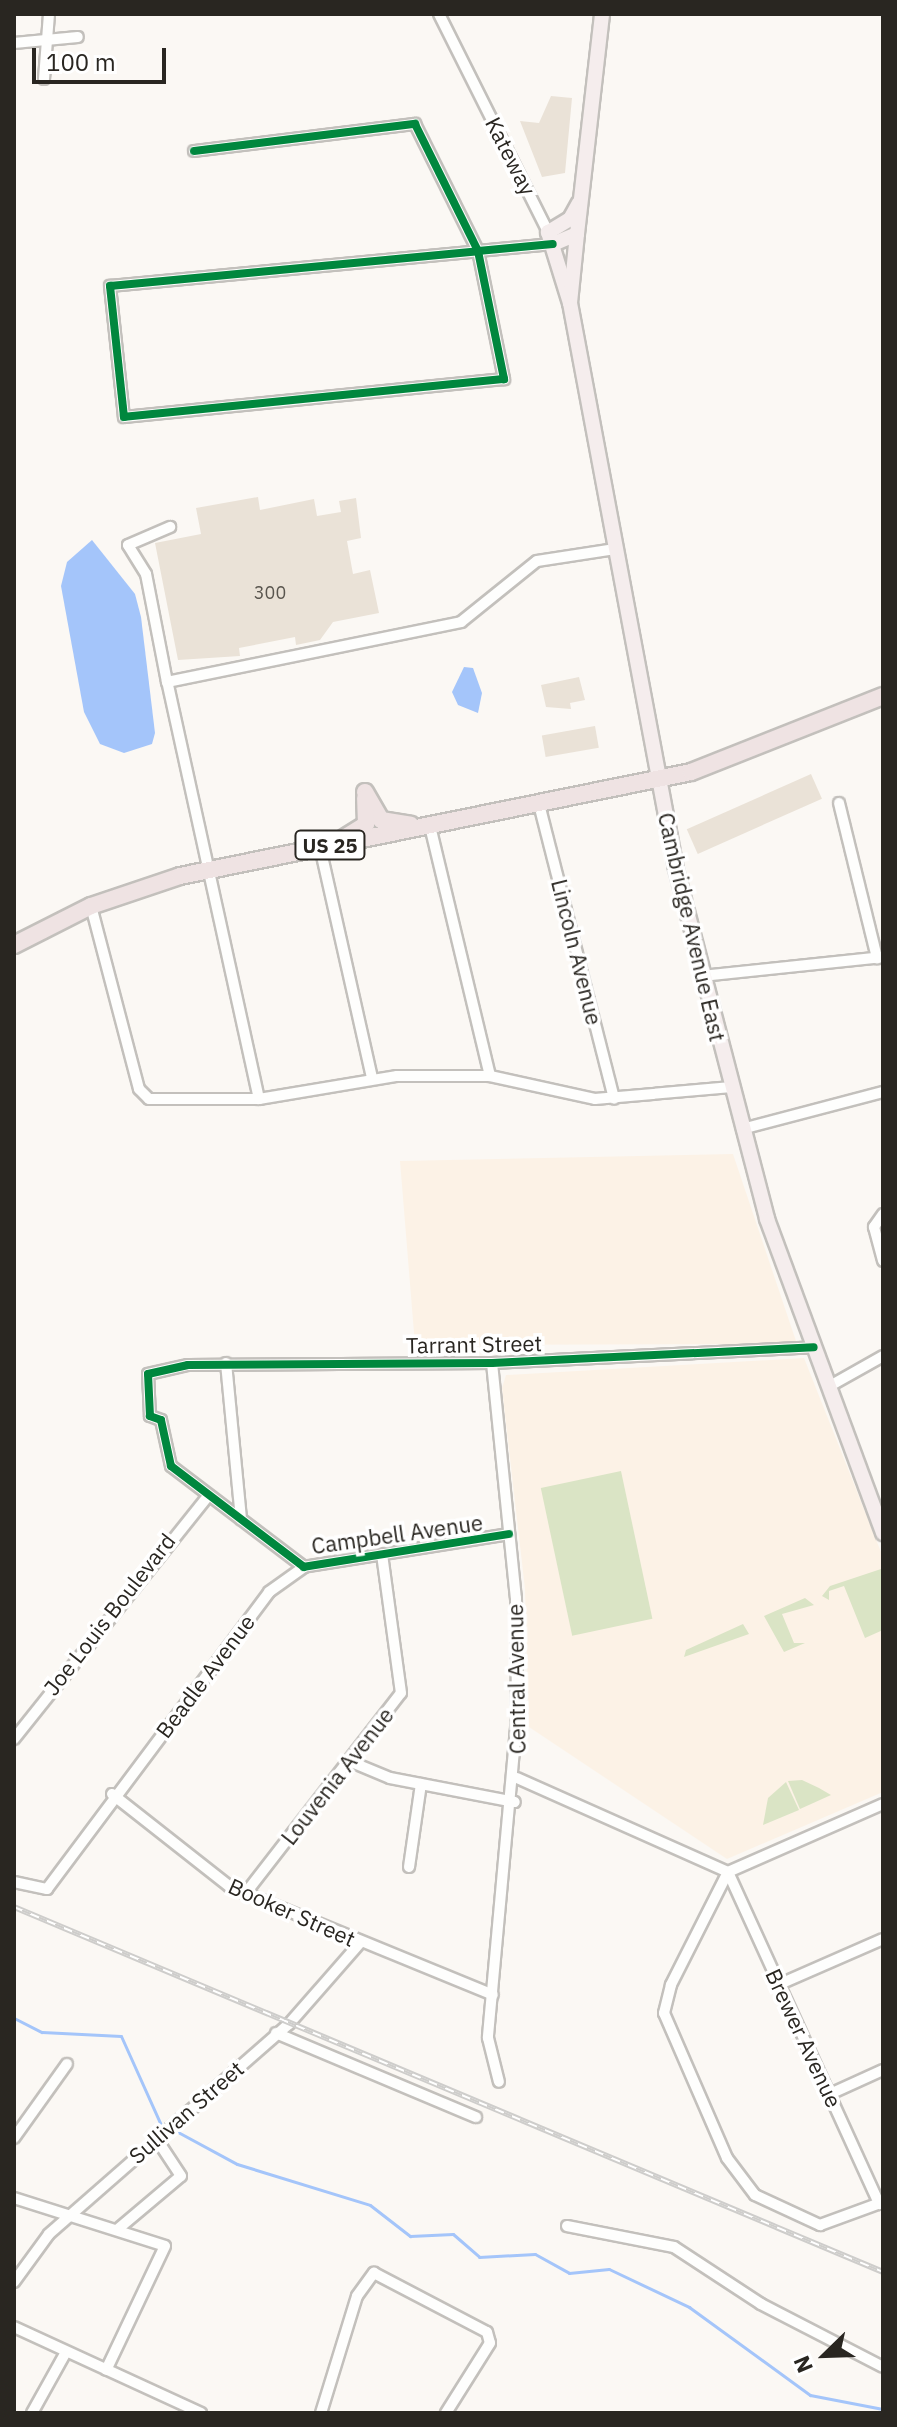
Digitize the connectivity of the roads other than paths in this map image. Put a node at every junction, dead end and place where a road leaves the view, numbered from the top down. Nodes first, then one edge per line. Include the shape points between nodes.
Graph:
1 (49, 14) edge
2 (439, 14) edge
3 (602, 14) edge
4 (78, 37) dead end
5 (47, 41) junction
6 (14, 43) edge
7 (44, 79) dead end
8 (194, 151) dead end
9 (579, 203) junction
10 (577, 234) junction
11 (550, 238) junction
12 (478, 251) junction
13 (570, 303) junction
14 (170, 527) dead end
15 (615, 549) junction
16 (167, 682) junction
17 (883, 696) edge
18 (658, 779) junction
19 (839, 803) dead end
20 (539, 804) junction
21 (428, 826) junction
22 (323, 847) junction
23 (204, 870) junction
24 (91, 906) junction
25 (14, 945) edge
26 (880, 958) edge
27 (702, 976) junction
28 (490, 1076) junction
29 (372, 1077) junction
30 (731, 1087) junction
31 (883, 1092) edge
32 (259, 1099) junction
33 (614, 1099) junction
34 (742, 1129) junction
35 (883, 1214) edge
36 (883, 1261) edge
37 (814, 1347) junction
38 (883, 1356) edge
39 (226, 1363) junction
40 (492, 1363) junction
41 (147, 1387) joint
42 (828, 1387) junction
43 (209, 1495) junction
44 (880, 1512) edge
45 (241, 1519) junction
46 (883, 1533) edge
47 (509, 1534) junction
48 (382, 1554) junction
49 (304, 1567) junction
50 (14, 1739) edge
51 (349, 1761) junction
52 (517, 1778) junction
53 (421, 1784) junction
54 (112, 1794) junction
55 (515, 1802) junction
56 (883, 1804) edge
57 (409, 1867) dead end
58 (728, 1872) junction
59 (14, 1882) edge
60 (245, 1894) junction
61 (883, 1939) edge
62 (360, 1943) junction
63 (780, 1984) junction
64 (493, 1995) junction
65 (276, 2033) junction
66 (67, 2064) dead end
67 (883, 2070) edge
68 (499, 2082) dead end
69 (830, 2094) junction
70 (476, 2117) dead end
71 (15, 2134) edge
72 (156, 2138) junction
73 (14, 2198) edge
74 (881, 2203) edge
75 (70, 2214) junction
76 (567, 2226) dead end
77 (118, 2229) junction
78 (14, 2282) edge
79 (14, 2327) edge
80 (66, 2352) junction
81 (883, 2367) edge
82 (106, 2370) junction
83 (32, 2413) edge
84 (201, 2413) edge
85 (321, 2413) edge
86 (446, 2413) edge

1 - 5 street
2 - 11 street, Kateway
3 - 9 main road
4 - 5 street
5 - 6 street
5 - 7 street
8 - 12 street via 415,124
9 - 10 main road
9 - 11 main road
10 - 11 main road
10 - 13 main road
11 - 12 street
11 - 13 main road, Kateway
12 - 12 street via 110,286 124,417 504,379
13 - 15 main road, Cambridge Avenue East
14 - 16 street via 128,545 146,574
15 - 16 street via 537,561 461,622
15 - 18 main road, Cambridge Avenue East
16 - 23 street
17 - 18 highway, US 25
18 - 20 highway, US 25
18 - 27 main road, Cambridge Avenue East
19 - 26 street
20 - 21 highway, US 25
20 - 33 street, Lincoln Avenue
21 - 22 highway, US 25
21 - 22 highway via 381,820 365,792 366,824
21 - 28 street
22 - 23 highway, US 25
22 - 29 street
23 - 24 highway, US 25
23 - 32 street
24 - 25 highway, US 25
24 - 32 street via 143,1096
26 - 27 street
27 - 30 main road, Cambridge Avenue East
28 - 29 street
28 - 33 street
29 - 32 street
30 - 33 street
30 - 34 main road, Cambridge Avenue East
31 - 34 street
34 - 37 main road, Cambridge Avenue East
35 - 36 street via 874,1227
37 - 40 street, Tarrant Street
37 - 42 main road, Cambridge Avenue East
38 - 42 street
39 - 40 street, Tarrant Street
39 - 41 street, Tarrant Street via 148,1374
39 - 45 street
40 - 47 street, Central Avenue
41 - 43 street, Campbell Avenue via 168,1461
42 - 44 main road, Cambridge Avenue East
43 - 45 street, Campbell Avenue
43 - 50 street, Joe Louis Boulevard via 194,1504
44 - 46 main road, Cambridge Avenue East
45 - 49 street, Campbell Avenue
47 - 48 street, Campbell Avenue
47 - 52 street, Central Avenue
48 - 49 street, Campbell Avenue
48 - 51 street, Louvenia Avenue via 401,1693
49 - 54 street, Beadle Avenue via 269,1592
51 - 53 street
51 - 60 street, Louvenia Avenue
52 - 55 street, Central Avenue
52 - 58 street
53 - 55 street
53 - 57 street
54 - 59 street, Beadle Avenue via 47,1889
54 - 60 street, Booker Street
55 - 64 street, Central Avenue
56 - 58 street
58 - 63 street, Brewer Avenue
58 - 74 street via 667,1994 675,2046 727,2158 755,2195 820,2225
60 - 62 street, Booker Street
61 - 63 street
62 - 64 street, Booker Street
62 - 65 street, Sullivan Street
63 - 69 street, Brewer Avenue
64 - 68 street, Central Avenue via 488,2049
65 - 70 street
65 - 72 street, Sullivan Street
66 - 71 street
67 - 69 street
69 - 74 street, Brewer Avenue
72 - 75 street, Sullivan Street
72 - 77 street via 181,2176
73 - 75 street
75 - 77 street
75 - 78 street, Sullivan Street
76 - 81 street via 674,2247 761,2304
77 - 82 street via 162,2242 167,2254
79 - 80 street
80 - 82 street
80 - 83 street
82 - 84 street
85 - 86 street via 362,2285 374,2273 487,2332 490,2343

